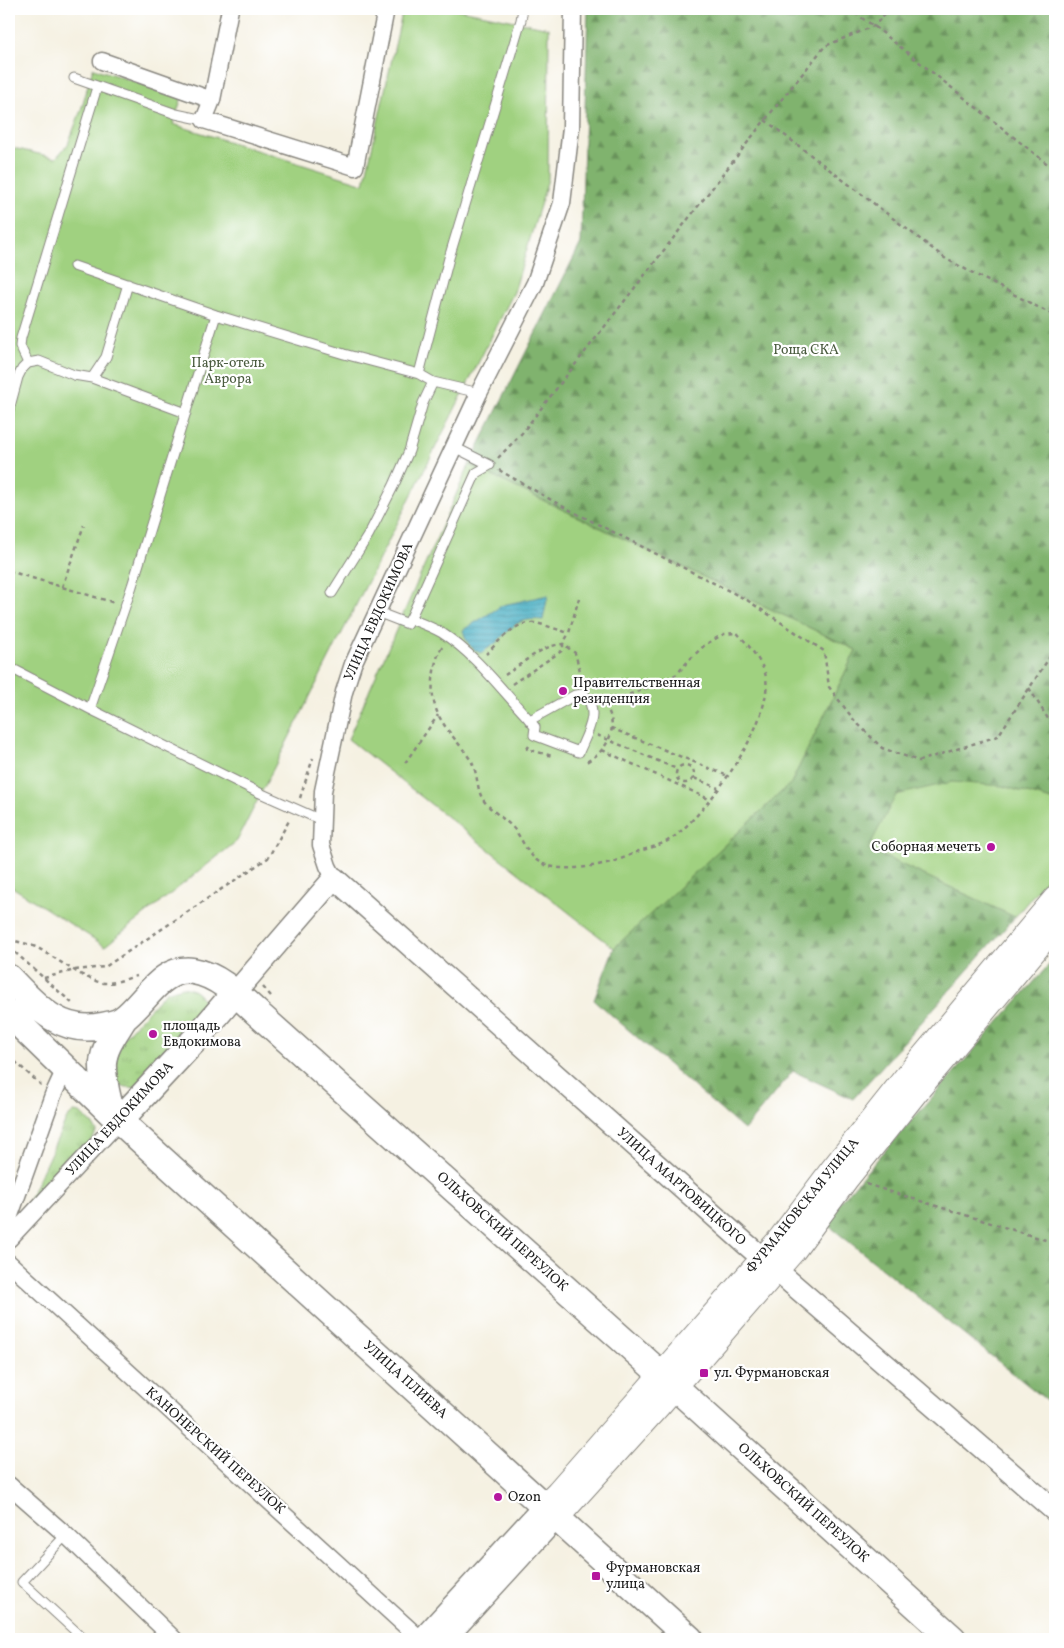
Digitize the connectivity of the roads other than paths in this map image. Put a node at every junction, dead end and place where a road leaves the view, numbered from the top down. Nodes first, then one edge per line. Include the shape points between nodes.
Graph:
1 (230, 9) edge
2 (386, 9) edge
3 (522, 9) edge
4 (573, 9) edge
5 (102, 61) dead end
6 (74, 78) dead end
7 (96, 87) junction
8 (212, 100) junction
9 (204, 120) junction
10 (74, 266) dead end
11 (128, 284) junction
12 (216, 315) junction
13 (28, 362) junction
14 (419, 374) junction
15 (92, 378) junction
16 (433, 382) junction
17 (480, 393) junction
18 (9, 410) edge
19 (186, 413) junction
20 (454, 447) junction
21 (332, 593) dead end
22 (377, 612) junction
23 (410, 619) junction
24 (9, 667) edge
25 (90, 709) junction
26 (530, 720) junction
27 (321, 820) junction
28 (334, 878) junction
29 (1055, 898) edge
30 (1055, 926) edge
31 (23, 993) edge
32 (235, 993) junction
33 (9, 1015) edge
34 (123, 1020) junction
35 (65, 1069) junction
36 (115, 1117) junction
37 (9, 1218) edge
38 (9, 1239) edge
39 (9, 1263) edge
40 (769, 1264) junction
41 (668, 1380) junction
42 (9, 1484) edge
43 (1055, 1511) edge
44 (550, 1512) junction
45 (66, 1536) junction
46 (84, 1639) edge
47 (174, 1639) edge
48 (421, 1639) edge
49 (445, 1639) edge
50 (690, 1639) edge
51 (953, 1639) edge

1 - 8 street
2 - 9 street via 355,166
3 - 14 lane via 449,258
4 - 17 street, УЛИЦА ЕВДОКИМОВА via 570,128 562,203 535,283
5 - 8 street
6 - 7 lane
7 - 9 lane
7 - 13 lane via 21,338 20,346
8 - 9 street
10 - 11 lane
11 - 12 lane
11 - 15 lane via 106,357
12 - 14 lane
12 - 19 lane
13 - 15 lane via 39,361
13 - 18 lane via 18,377
14 - 16 lane
15 - 19 lane
16 - 17 lane
16 - 21 lane via 422,403 409,451 394,485 369,534
17 - 20 street, УЛИЦА ЕВДОКИМОВА
19 - 25 lane
20 - 22 street, УЛИЦА ЕВДОКИМОВА
20 - 23 lane via 490,465 476,473
22 - 23 lane via 408,624
22 - 27 street, УЛИЦА ЕВДОКИМОВА via 344,692 323,792
23 - 26 lane via 447,637 477,663
24 - 25 lane
25 - 27 lane via 260,794
26 - 26 lane via 534,735 579,752 592,721 592,708 584,694 575,695
27 - 28 street, УЛИЦА ЕВДОКИМОВА via 321,845
28 - 32 street, УЛИЦА ЕВДОКИМОВА
28 - 40 street, УЛИЦА МАРТОВИЦКОГО
29 - 40 main road, ФУРМАНОВСКАЯ УЛИЦА via 832,1170 780,1239
30 - 40 main road, ФУРМАНОВСКАЯ УЛИЦА via 920,1087 794,1250
31 - 33 main road via 33,1006
31 - 34 main road via 51,1018 77,1027 92,1028
32 - 34 main road, ОЛЬХОВСКИЙ ПЕРЕУЛОК via 207,975 179,971 164,978
32 - 36 main road, УЛИЦА ЕВДОКИМОВА via 200,1034
32 - 41 main road, ОЛЬХОВСКИЙ ПЕРЕУЛОК
33 - 35 main road, УЛИЦА ПЛИЕВА
34 - 36 main road, ОЛЬХОВСКИЙ ПЕРЕУЛОК via 110,1041 103,1062 106,1088
35 - 36 main road, УЛИЦА ПЛИЕВА
35 - 37 street
36 - 38 street, УЛИЦА ЕВДОКИМОВА
36 - 44 main road, УЛИЦА ПЛИЕВА
39 - 48 street, КАНОНЕРСКИЙ ПЕРЕУЛОК
40 - 41 main road, ФУРМАНОВСКАЯ УЛИЦА
40 - 43 street, УЛИЦА МАРТОВИЦКОГО
41 - 44 main road, ФУРМАНОВСКАЯ УЛИЦА
41 - 51 main road, ОЛЬХОВСКИЙ ПЕРЕУЛОК
42 - 45 street
44 - 48 street, ФУРМАНОВСКАЯ УЛИЦА
44 - 49 street, ФУРМАНОВСКАЯ УЛИЦА
44 - 50 main road, УЛИЦА ПЛИЕВА
45 - 46 lane via 22,1582
45 - 47 street

